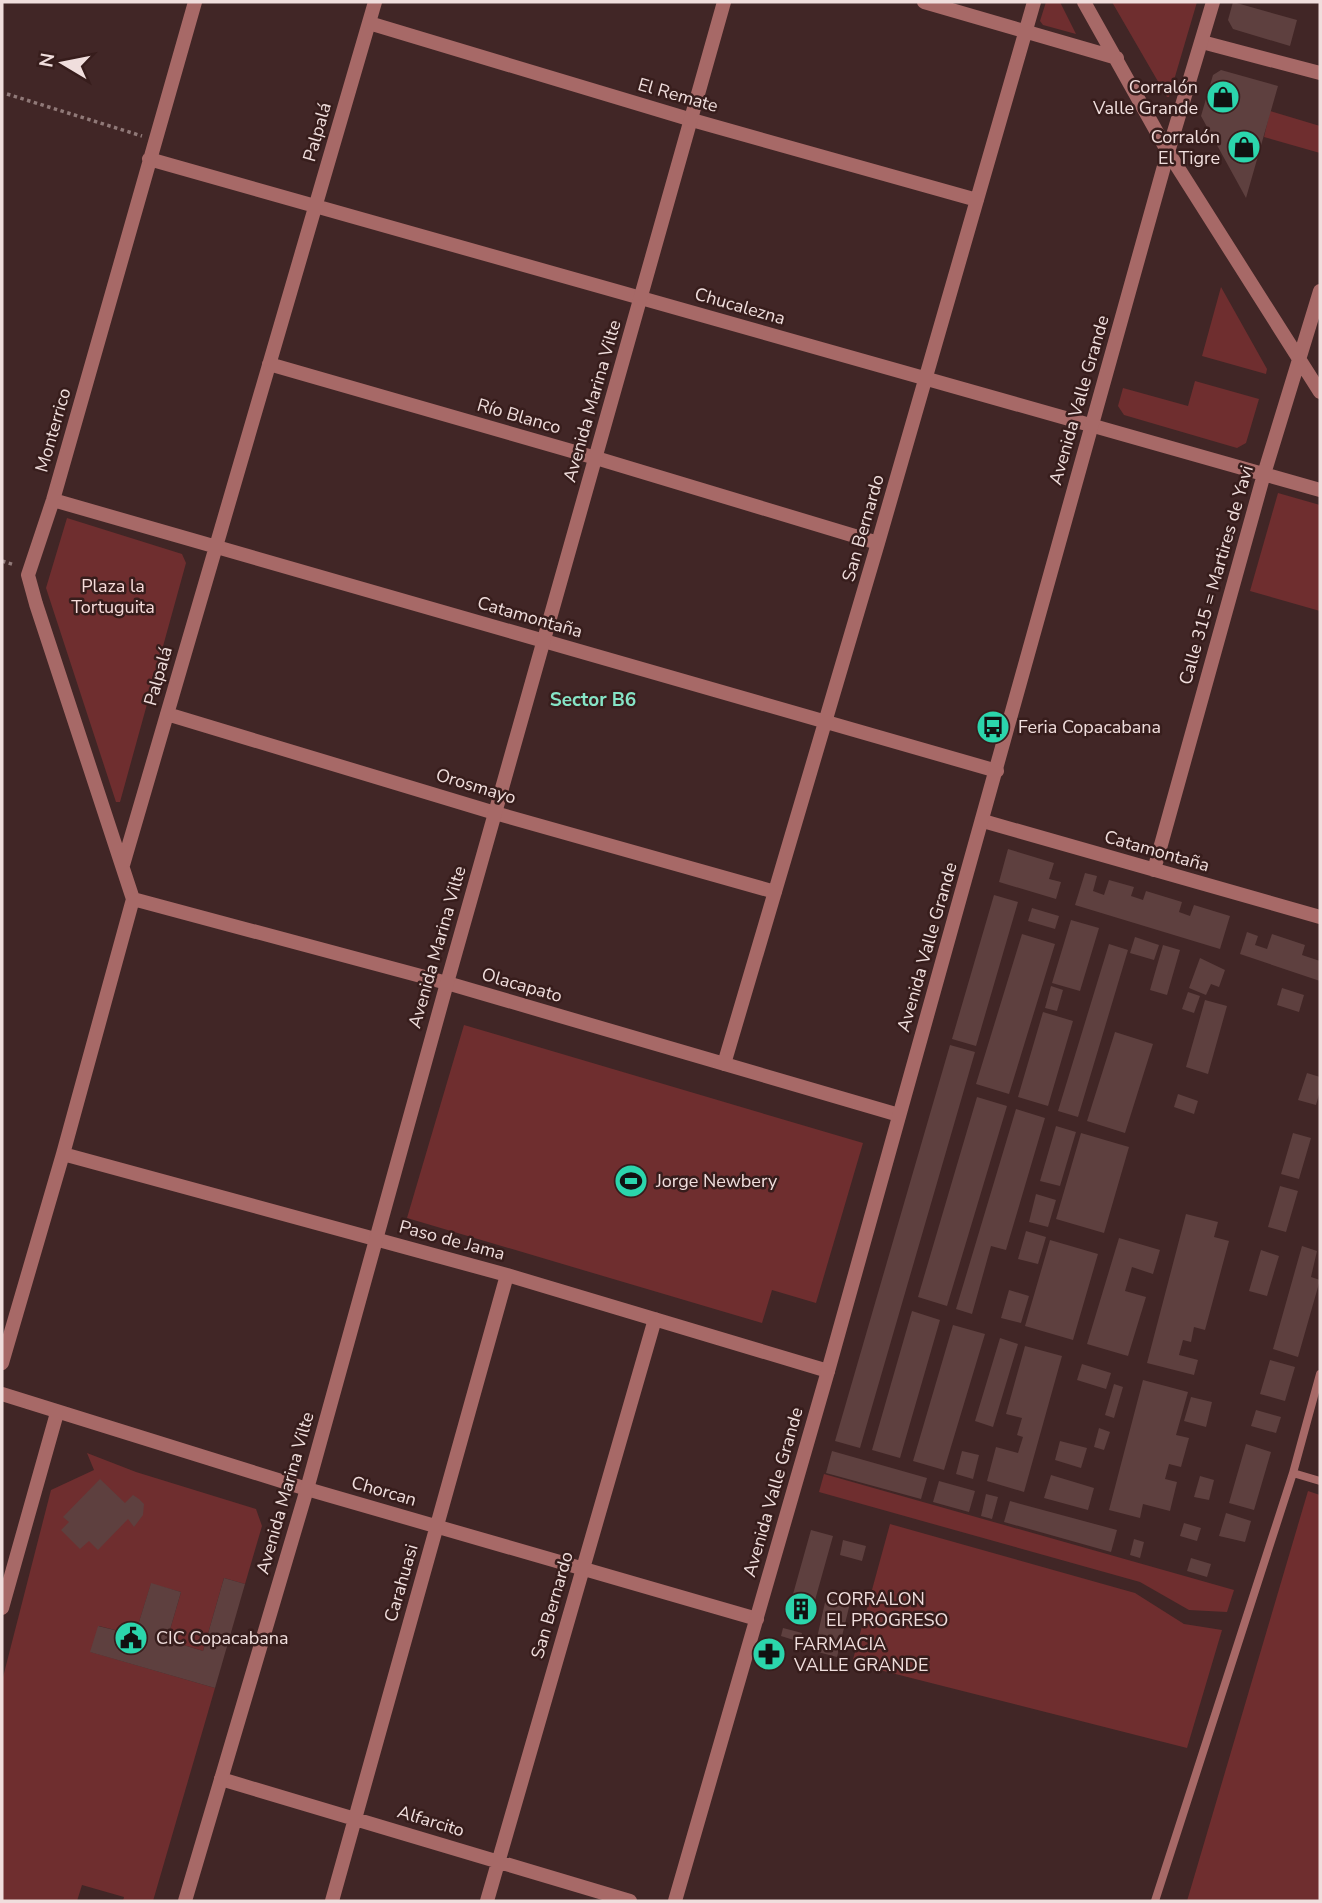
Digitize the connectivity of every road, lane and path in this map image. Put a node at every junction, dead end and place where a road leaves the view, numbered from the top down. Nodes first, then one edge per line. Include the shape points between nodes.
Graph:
1 (195, 2) edge
2 (376, 2) edge
3 (724, 2) edge
4 (924, 2) edge
5 (1034, 2) edge
6 (1084, 2) edge
7 (1213, 2) edge
8 (369, 23) junction
9 (1024, 33) junction
10 (1202, 42) junction
11 (1117, 58) junction
12 (1320, 73) edge
13 (8, 94) dead end
14 (692, 120) junction
15 (154, 140) junction
16 (1168, 152) junction
17 (149, 159) junction
18 (977, 200) junction
19 (315, 206) junction
20 (1320, 291) edge
21 (641, 298) junction
22 (1300, 361) junction
23 (269, 364) junction
24 (925, 378) junction
25 (1320, 392) edge
26 (1092, 425) junction
27 (596, 458) junction
28 (1264, 474) junction
29 (1320, 490) edge
30 (53, 500) junction
31 (878, 543) junction
32 (215, 548) junction
33 (545, 640) junction
34 (167, 714) junction
35 (826, 723) junction
36 (997, 771) junction
37 (495, 813) junction
38 (983, 821) junction
39 (123, 865) junction
40 (1154, 870) junction
41 (775, 892) junction
42 (133, 899) junction
43 (1320, 916) edge
44 (447, 984) junction
45 (724, 1064) junction
46 (900, 1115) junction
47 (63, 1154) junction
48 (376, 1239) junction
49 (507, 1275) junction
50 (654, 1319) junction
51 (2, 1363) edge
52 (828, 1371) junction
53 (1320, 1374) edge
54 (2, 1394) edge
55 (57, 1413) junction
56 (1293, 1473) junction
57 (1320, 1481) edge
58 (307, 1489) junction
59 (437, 1527) junction
60 (582, 1569) junction
61 (7, 1570) edge
62 (2, 1608) edge
63 (757, 1619) junction
64 (221, 1779) junction
65 (355, 1818) junction
66 (498, 1861) junction
67 (185, 1901) edge
68 (332, 1901) edge
69 (487, 1901) edge
70 (630, 1901) edge
71 (675, 1901) edge
72 (1155, 1901) edge

1 - 15 street, Monterrico
2 - 8 street, Palpalá
3 - 14 street, Avenida Marina Vilte
4 - 9 street
5 - 9 street, San Bernardo
6 - 11 street
7 - 10 street, Avenida Valle Grande
8 - 14 street, El Remate
8 - 19 street, Palpalá
9 - 11 street
9 - 18 street, San Bernardo
10 - 12 street
10 - 16 street, Avenida Valle Grande
11 - 16 street
13 - 15 path
14 - 18 street, El Remate
14 - 21 street, Avenida Marina Vilte
15 - 17 street, Monterrico
16 - 22 street
16 - 26 street, Avenida Valle Grande
17 - 19 street, Chucalezna
17 - 30 street, Monterrico
18 - 24 street, San Bernardo
19 - 21 street, Chucalezna
19 - 23 street, Palpalá
20 - 22 street, Calle 315 = Martires de Yavi
21 - 24 street, Chucalezna
21 - 27 street, Avenida Marina Vilte
22 - 25 street
22 - 28 street, Calle 315 = Martires de Yavi
23 - 27 street, Río Blanco
23 - 32 street, Palpalá
24 - 26 street, Chucalezna
24 - 31 street, San Bernardo
26 - 28 street, Chucalezna
26 - 36 street, Avenida Valle Grande
27 - 31 street, Río Blanco
27 - 33 street, Avenida Marina Vilte
28 - 29 street, Chucalezna
28 - 40 street, Calle 315 = Martires de Yavi
30 - 32 street, Catamontaña
30 - 39 street, Monterrico via 28,575
31 - 35 street, San Bernardo
32 - 33 street, Catamontaña
32 - 34 street, Palpalá
33 - 35 street, Catamontaña
33 - 37 street, Avenida Marina Vilte
34 - 37 street, Orosmayo
34 - 39 street, Palpalá
35 - 36 street, Catamontaña
35 - 41 street, San Bernardo
36 - 38 street, Avenida Valle Grande
37 - 41 street, Orosmayo
37 - 44 street, Avenida Marina Vilte
38 - 40 street, Catamontaña
38 - 46 street, Avenida Valle Grande
39 - 42 street
40 - 43 street, Catamontaña
41 - 45 street, San Bernardo
42 - 44 street, Olacapato
42 - 47 street
44 - 45 street, Olacapato
44 - 48 street, Avenida Marina Vilte
45 - 46 street, Olacapato
46 - 52 street, Avenida Valle Grande
47 - 48 street, Paso de Jama
47 - 51 street
48 - 49 street, Paso de Jama
48 - 58 street, Avenida Marina Vilte
49 - 50 street, Paso de Jama
49 - 59 street, Carahuasi
50 - 52 street, Paso de Jama
50 - 60 street, San Bernardo
52 - 63 street, Avenida Valle Grande
53 - 56 lane
54 - 55 street, Chorcan
55 - 58 street, Chorcan
55 - 61 street
56 - 57 lane
56 - 72 lane
58 - 59 street, Chorcan
58 - 64 street, Avenida Marina Vilte
59 - 60 street, Chorcan
59 - 65 street, Carahuasi
60 - 63 street, Chorcan
60 - 66 street, San Bernardo
61 - 62 street
63 - 71 street, Avenida Valle Grande
64 - 65 street, Alfarcito
64 - 67 street, Avenida Marina Vilte
65 - 66 street, Alfarcito
65 - 68 street, Carahuasi
66 - 69 street, San Bernardo
66 - 70 street, Alfarcito

